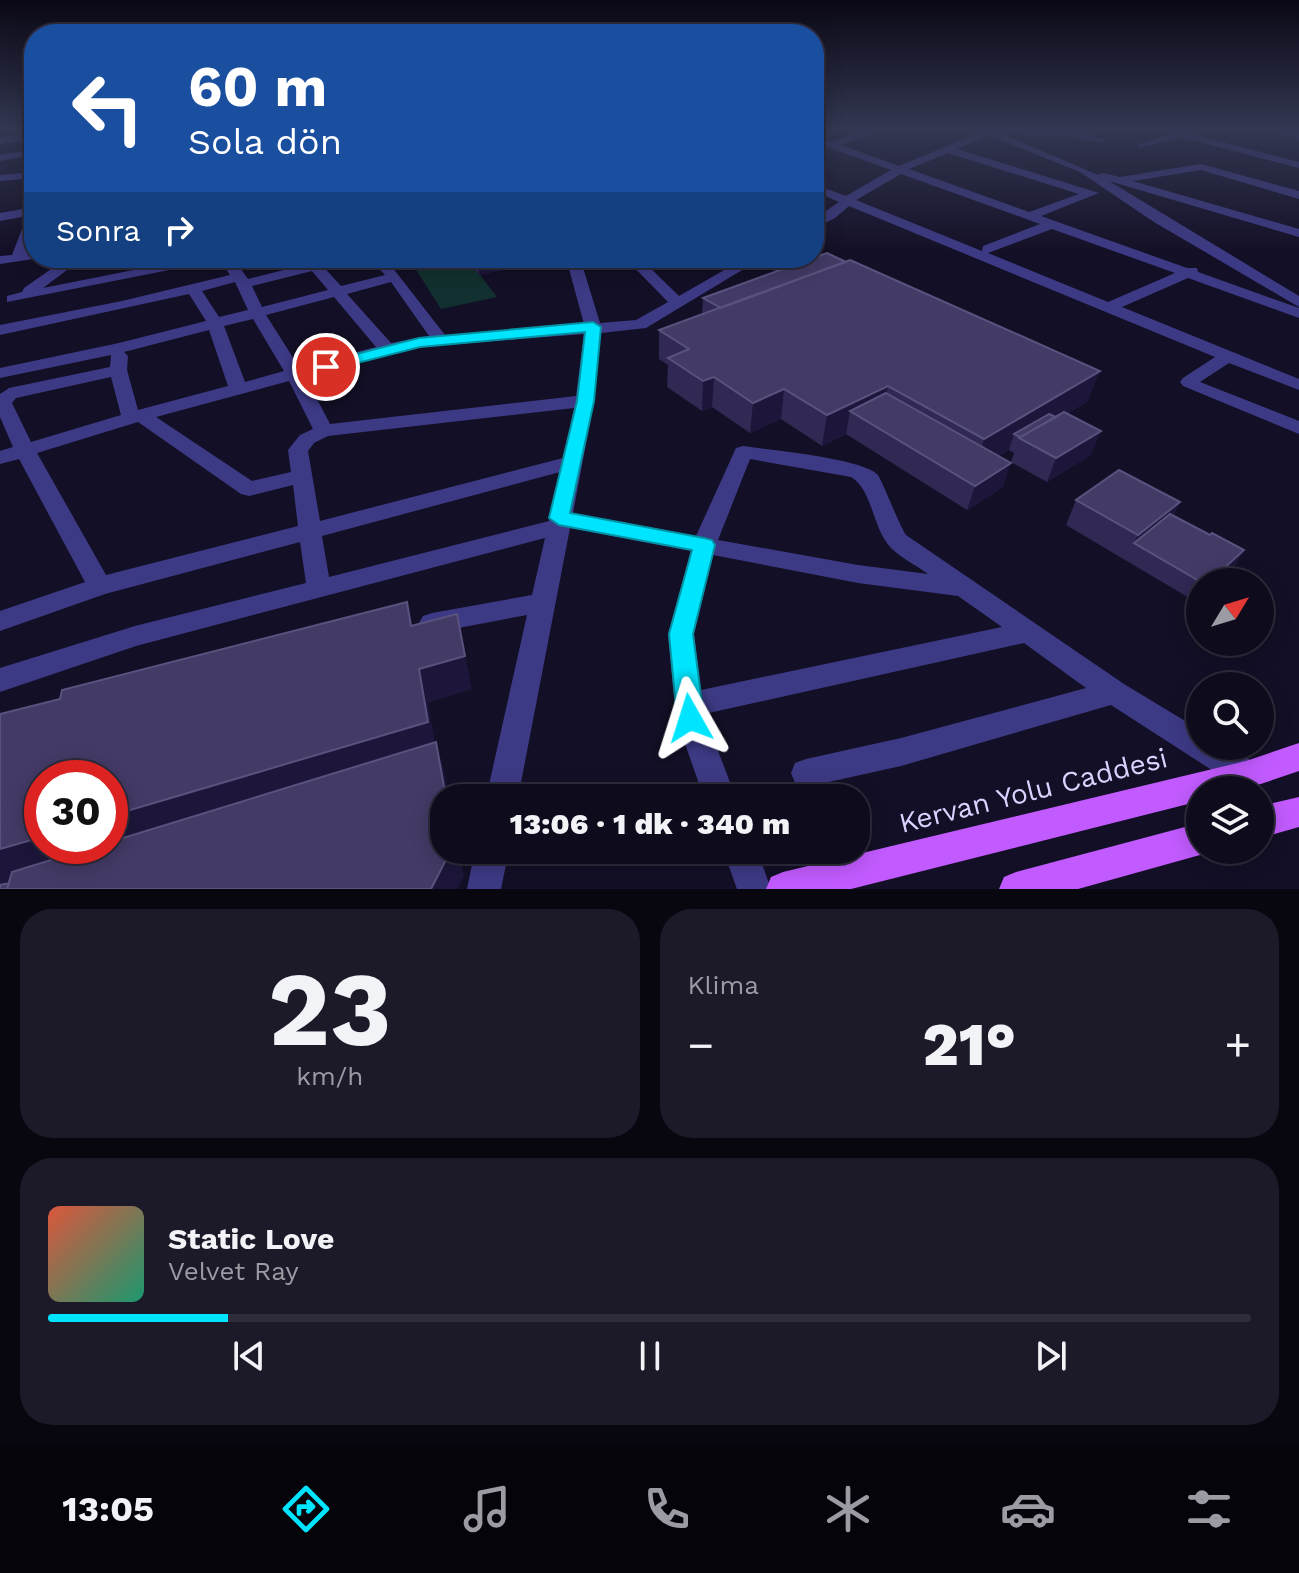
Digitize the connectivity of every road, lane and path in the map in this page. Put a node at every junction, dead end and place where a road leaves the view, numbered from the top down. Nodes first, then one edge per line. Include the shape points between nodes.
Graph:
1 (898, 170) edge
2 (905, 170) edge
3 (1012, 170) edge
4 (1085, 170) edge
5 (1183, 170) edge
6 (1213, 170) edge
7 (24, 176) edge
8 (0, 178) edge
9 (1113, 184) junction
10 (824, 185) edge
11 (824, 190) edge
12 (1299, 195) edge
13 (1092, 197) junction
14 (851, 198) junction
15 (1188, 201) junction
16 (1114, 205) dead end
17 (24, 214) edge
18 (1029, 216) junction
19 (1154, 216) junction
20 (0, 217) edge
21 (824, 217) edge
22 (1052, 224) junction
23 (1299, 233) edge
24 (24, 241) edge
25 (988, 249) junction
26 (18, 258) junction
27 (24, 258) edge
28 (1226, 259) junction
29 (0, 260) edge
30 (63, 268) edge
31 (167, 268) edge
32 (233, 268) edge
33 (305, 268) edge
34 (317, 268) edge
35 (387, 268) edge
36 (576, 268) edge
37 (642, 268) edge
38 (724, 268) edge
39 (1188, 272) junction
40 (395, 277) junction
41 (242, 280) junction
42 (193, 289) junction
43 (339, 292) junction
44 (5, 302) edge
45 (1299, 302) edge
46 (677, 303) junction
47 (1114, 304) junction
48 (257, 313) junction
49 (1299, 313) edge
50 (215, 323) junction
51 (593, 327) junction
52 (0, 330) edge
53 (441, 341) junction
54 (387, 349) junction
55 (1227, 356) junction
56 (119, 359) junction
57 (0, 373) edge
58 (1299, 375) edge
59 (296, 376) junction
60 (1299, 385) edge
61 (239, 391) junction
62 (585, 401) junction
63 (137, 418) junction
64 (1299, 428) edge
65 (324, 431) junction
66 (24, 449) junction
67 (0, 458) edge
68 (570, 463) junction
69 (302, 476) junction
70 (558, 522) junction
71 (310, 531) junction
72 (704, 545) junction
73 (100, 586) junction
74 (964, 588) junction
75 (319, 589) junction
76 (542, 603) junction
77 (0, 621) edge
78 (411, 627) edge
79 (1027, 632) junction
80 (0, 680) edge
81 (1114, 692) junction
82 (689, 705) junction
83 (1299, 757) edge
84 (806, 773) dead end
85 (1246, 775) junction
86 (505, 784) edge
87 (715, 784) edge
88 (1299, 812) edge
89 (1274, 818) edge
90 (1186, 843) edge
91 (489, 864) edge
92 (745, 864) edge
93 (484, 889) edge
94 (754, 889) edge
95 (783, 889) edge
96 (1016, 889) edge

1 - 14 street
2 - 18 street
3 - 13 street
4 - 9 street
5 - 9 street
6 - 12 street
7 - 8 street
9 - 13 street
9 - 15 street
9 - 19 street
10 - 14 street
11 - 14 street
13 - 18 street
14 - 21 street
14 - 25 street
14 - 47 street
15 - 19 street
15 - 23 street
16 - 19 street
17 - 20 street
18 - 22 street
19 - 28 street
22 - 25 street
22 - 39 street
24 - 26 street
25 - 47 street
26 - 27 street
26 - 29 street
28 - 39 street
28 - 45 street
30 - 44 street
31 - 44 street
32 - 41 street
33 - 41 street
34 - 43 street
35 - 40 street
36 - 51 street
37 - 46 street
38 - 46 street
39 - 47 street
39 - 49 street
40 - 43 street
40 - 53 street
41 - 42 street
41 - 48 street
42 - 50 street
42 - 52 street
43 - 48 street
43 - 54 street
46 - 51 street via 640,325
47 - 55 street
47 - 58 street
48 - 50 street
48 - 59 street
50 - 56 street
50 - 61 street
51 - 53 street
51 - 62 street
53 - 54 street
54 - 59 street
55 - 60 street
55 - 64 street via 1189,382
56 - 57 street
56 - 63 street
56 - 66 street via 9,394 3,403
59 - 61 street
59 - 65 street
61 - 63 street
62 - 65 street
62 - 68 street
63 - 66 street
63 - 69 street via 249,489
65 - 69 street via 298,450
66 - 67 street
66 - 73 street
68 - 70 street
68 - 71 street
69 - 71 street
70 - 72 street
70 - 75 street
70 - 76 street
71 - 73 street
71 - 75 street
72 - 74 street
72 - 74 street via 743,452 857,471 870,479 898,541
72 - 82 street via 681,634
73 - 77 street
74 - 79 street
75 - 80 street via 135,636
76 - 78 street
76 - 86 street
79 - 81 street
79 - 82 street
81 - 84 street
81 - 85 street
82 - 87 street
83 - 85 main road, Kervan Yolu Caddesi
85 - 95 main road, Kervan Yolu Caddesi
88 - 89 main road
90 - 96 main road
91 - 93 street
92 - 94 street

